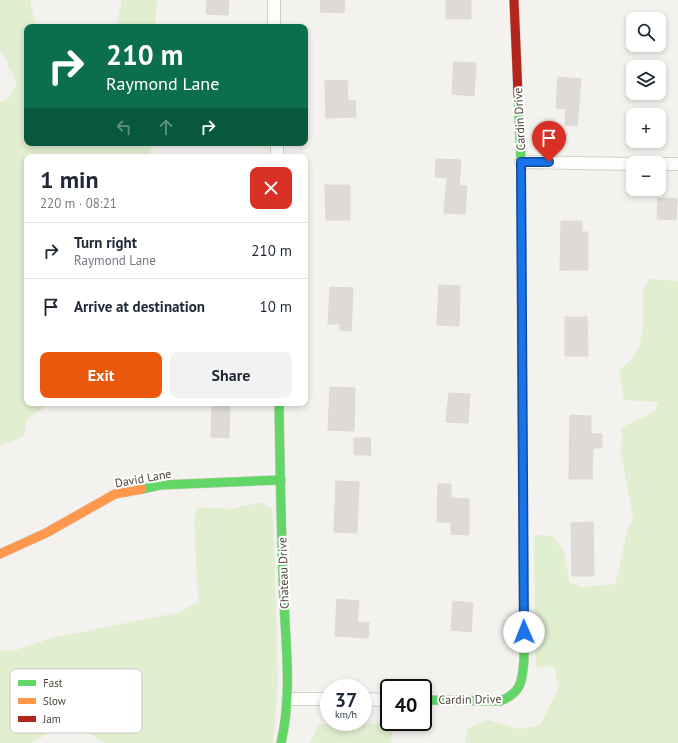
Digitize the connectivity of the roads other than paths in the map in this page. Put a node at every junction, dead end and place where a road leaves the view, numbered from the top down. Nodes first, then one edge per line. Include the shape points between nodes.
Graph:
1 (274, 0) edge
2 (514, 0) edge
3 (274, 24) edge
4 (521, 162) junction
5 (626, 164) edge
6 (666, 164) edge
7 (678, 164) edge
8 (279, 406) edge
9 (281, 480) junction
10 (0, 554) edge
11 (288, 699) junction
12 (320, 699) edge
13 (432, 700) edge
14 (281, 743) edge

1 - 3 street
2 - 4 street, Cardin Drive
4 - 5 street
4 - 13 street, Cardin Drive via 524,502 522,682 509,698 500,701
6 - 7 street
8 - 9 street, Chateau Drive
9 - 10 street, David Lane via 160,485 115,494 46,533
9 - 11 street, Chateau Drive
11 - 12 street
11 - 14 street, Chateau Drive

